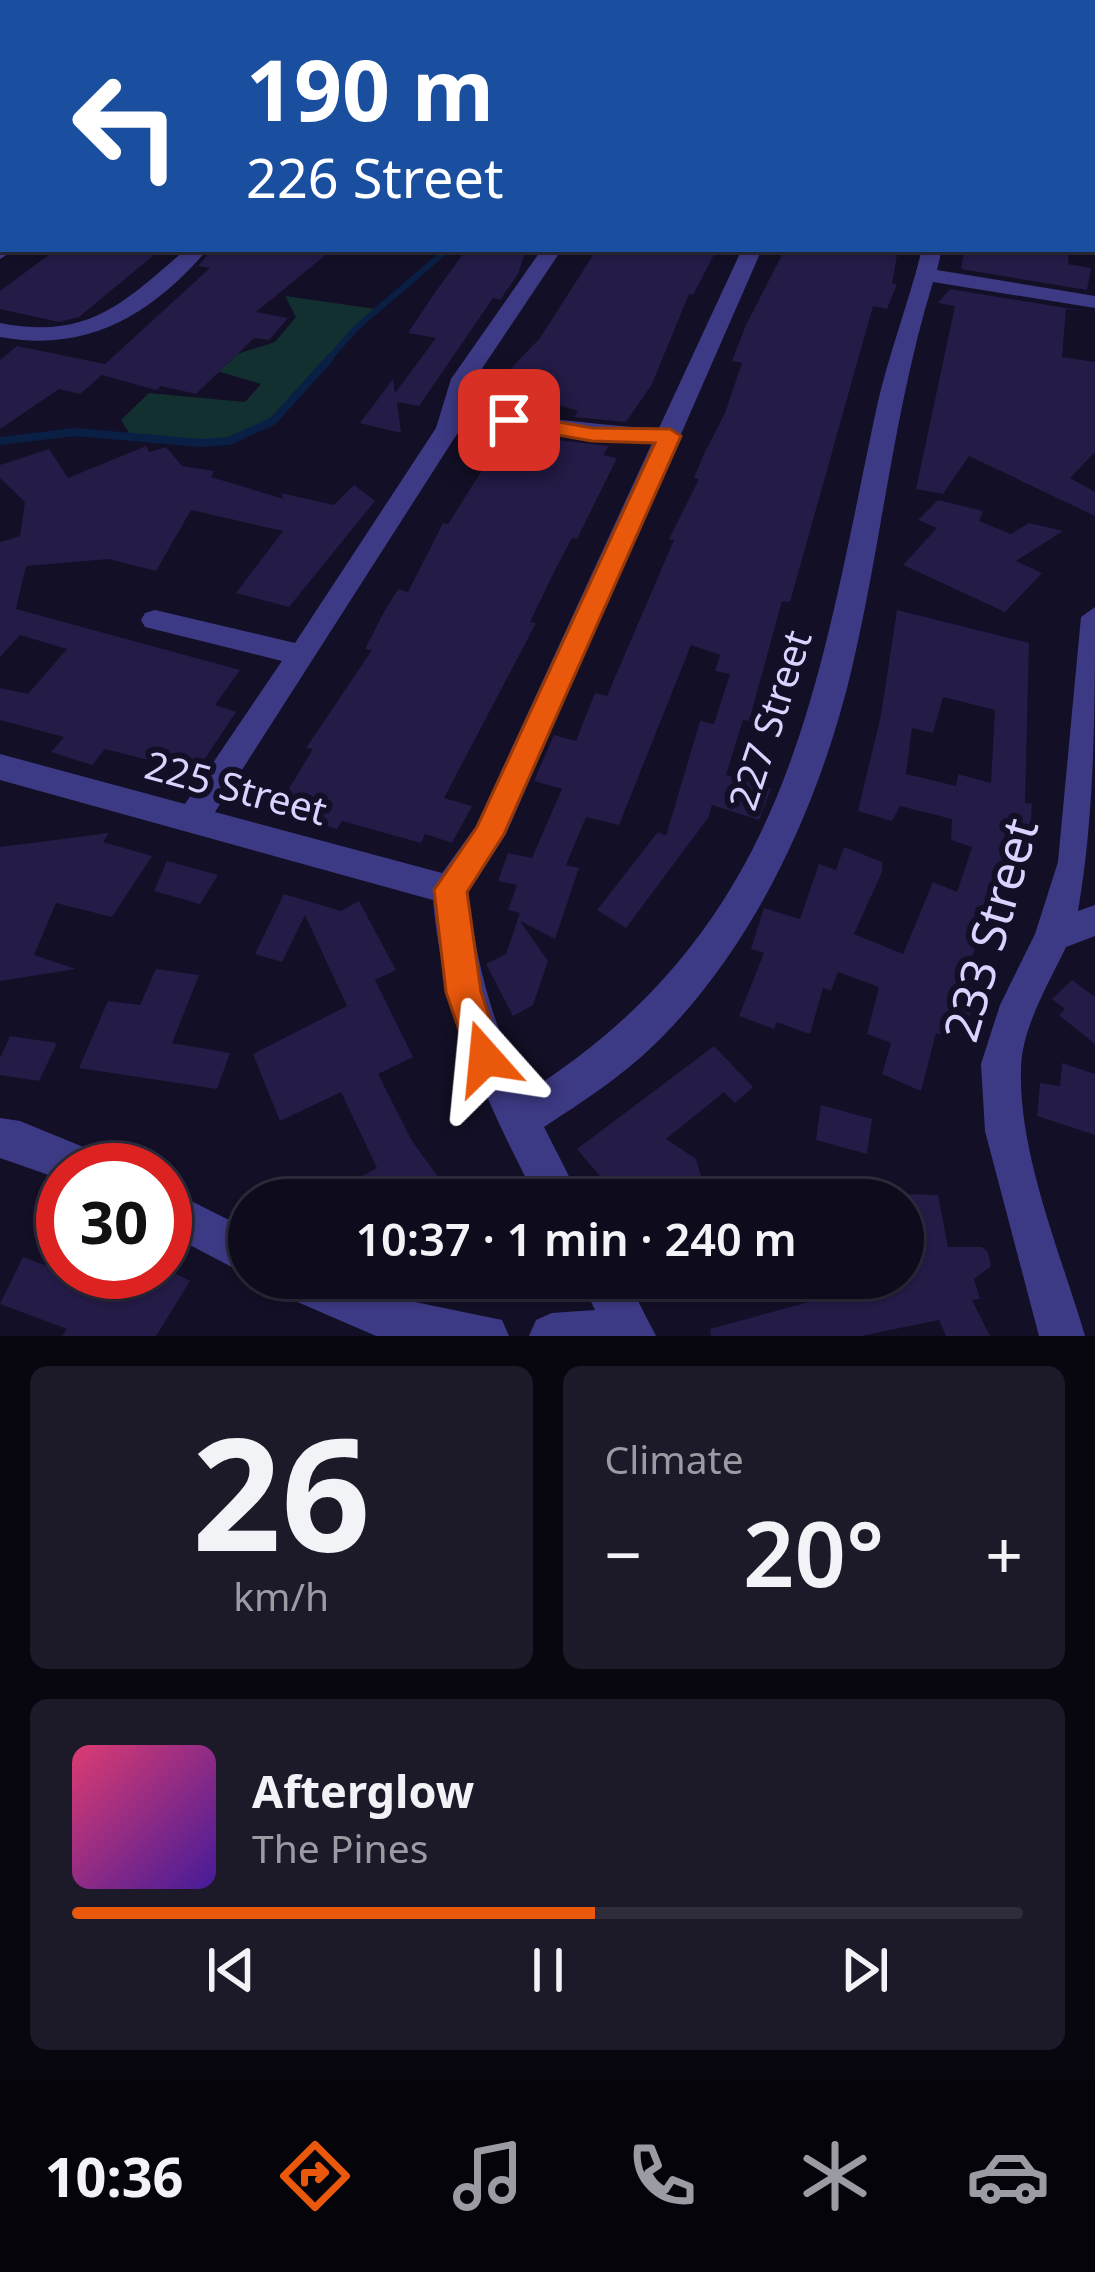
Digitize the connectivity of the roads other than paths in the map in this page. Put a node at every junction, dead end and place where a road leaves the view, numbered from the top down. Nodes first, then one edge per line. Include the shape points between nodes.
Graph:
1 (194, 252) edge
2 (550, 252) edge
3 (751, 252) edge
4 (929, 262) edge
5 (1095, 302) edge
6 (4, 335) edge
7 (448, 428) junction
8 (670, 436) junction
9 (1095, 617) edge
10 (155, 620) dead end
11 (302, 656) junction
12 (0, 767) edge
13 (192, 820) junction
14 (450, 890) junction
15 (1095, 920) edge
16 (1053, 935) junction
17 (518, 1121) junction
18 (0, 1138) edge
19 (36, 1148) edge
20 (549, 1179) edge
21 (192, 1223) edge
22 (228, 1243) edge
23 (338, 1299) edge
24 (613, 1299) edge
25 (632, 1333) edge
26 (486, 1336) edge
27 (551, 1336) edge
28 (1062, 1336) edge

1 - 6 street via 94,331
2 - 7 street via 463,379
3 - 8 street
4 - 5 street
4 - 17 street, 227 Street via 808,769 779,836 647,1026 598,1070
7 - 8 street via 509,420
7 - 11 street
8 - 14 street via 489,834
9 - 16 street, 233 Street via 1075,862
10 - 11 street
11 - 13 street
12 - 13 street, 225 Street
13 - 14 street, 225 Street
14 - 17 street via 464,992 485,1058
15 - 16 street
16 - 28 street, 233 Street via 1001,1064 1005,1131
17 - 20 street
18 - 19 street
21 - 22 street
23 - 26 street via 443,1333
24 - 25 street
25 - 27 street

